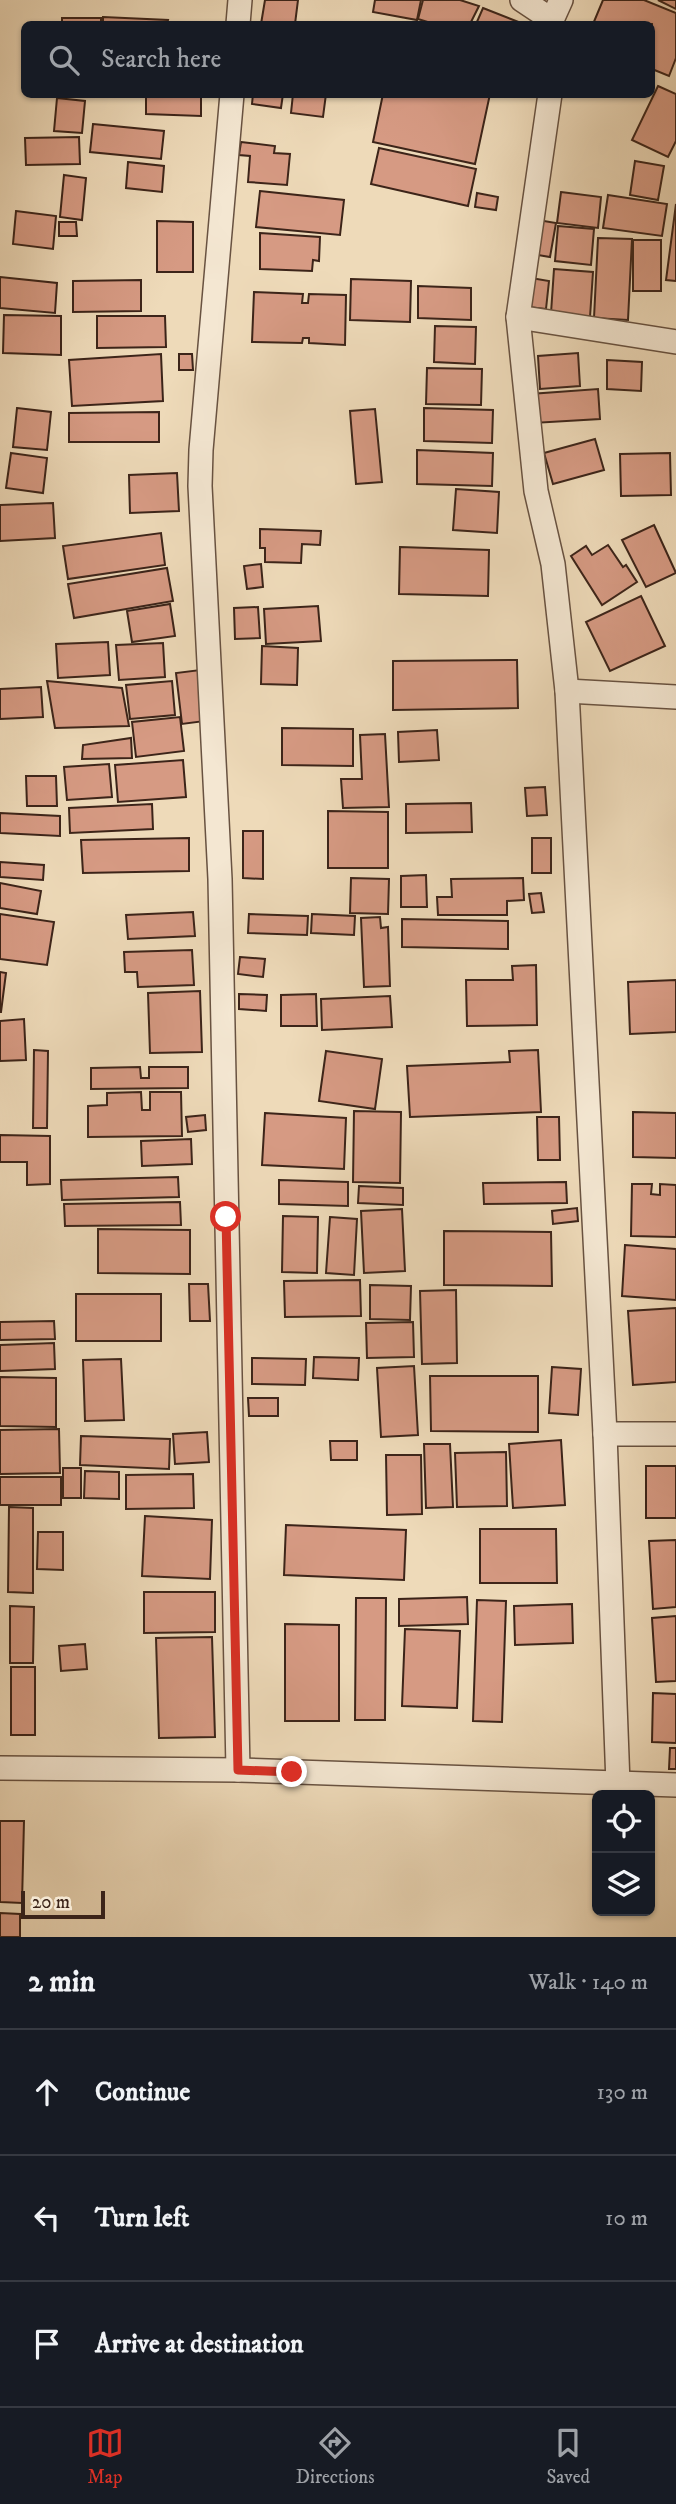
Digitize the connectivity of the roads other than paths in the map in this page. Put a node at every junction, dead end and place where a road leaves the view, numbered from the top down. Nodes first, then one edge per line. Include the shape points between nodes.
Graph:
1 (240, 0) edge
2 (522, 0) edge
3 (555, 15) edge
4 (238, 21) edge
5 (232, 98) edge
6 (549, 98) edge
7 (518, 317) junction
8 (676, 342) edge
9 (567, 691) junction
10 (676, 697) edge
11 (605, 1434) junction
12 (676, 1434) edge
13 (0, 1768) edge
14 (238, 1770) junction
15 (618, 1784) junction
16 (676, 1785) edge

1 - 4 street
2 - 3 street
5 - 14 street via 200,486 221,890
6 - 7 street
7 - 8 street
7 - 9 street via 536,491 553,564
9 - 10 street
9 - 11 street
11 - 12 street
11 - 15 street
13 - 14 street
14 - 15 street
15 - 16 street

